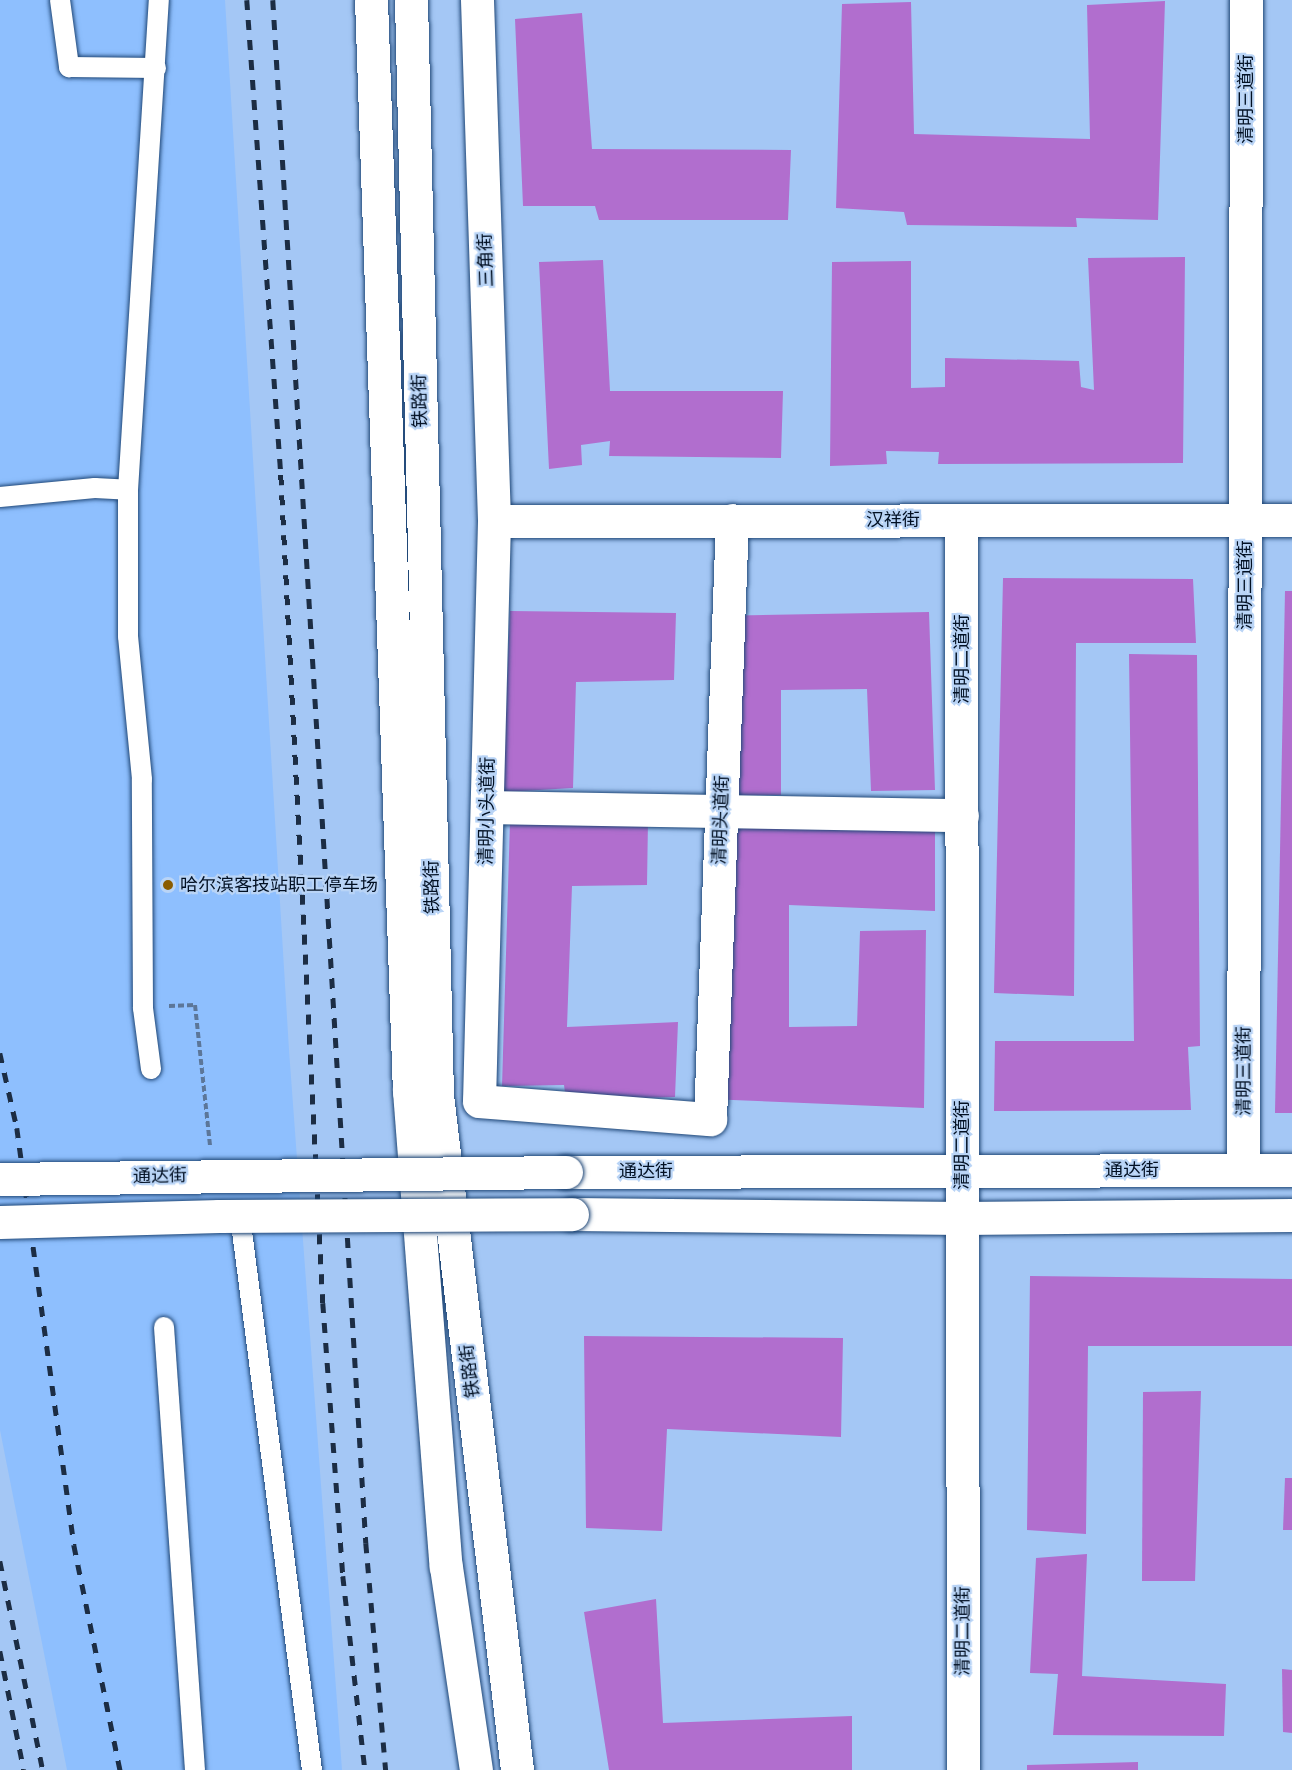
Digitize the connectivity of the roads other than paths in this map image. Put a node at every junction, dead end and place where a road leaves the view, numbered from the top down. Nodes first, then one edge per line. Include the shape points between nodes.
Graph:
1 (60, 0) edge
2 (159, 0) edge
3 (371, 0) edge
4 (411, 0) edge
5 (477, 0) edge
6 (1246, 0) edge
7 (156, 68) junction
8 (128, 490) junction
9 (0, 497) edge
10 (732, 520) junction
11 (962, 520) junction
12 (1245, 520) junction
13 (1292, 520) edge
14 (494, 521) junction
15 (487, 807) junction
16 (722, 811) junction
17 (962, 815) junction
18 (151, 1069) dead end
19 (710, 1119) joint
20 (1244, 1169) junction
21 (962, 1170) junction
22 (1292, 1170) edge
23 (0, 1179) edge
24 (1292, 1215) edge
25 (240, 1216) junction
26 (962, 1218) junction
27 (0, 1222) edge
28 (164, 1327) dead end
29 (195, 1770) edge
30 (312, 1770) edge
31 (476, 1770) edge
32 (517, 1770) edge
33 (963, 1770) edge

1 - 7 lane via 69,67
2 - 7 lane
3 - 31 main road, 铁路街 via 409,1091 446,1567
4 - 32 main road, 铁路街 via 437,1095
5 - 14 main road, 三角街
6 - 12 main road, 清明三道街
7 - 8 lane
8 - 9 lane via 84,489
8 - 18 lane via 128,636 142,778 143,1008
10 - 11 main road, 汉祥街
10 - 14 main road, 汉祥街
10 - 16 main road, 清明头道街
11 - 12 main road, 汉祥街
11 - 17 main road, 清明二道街
12 - 13 main road, 汉祥街
12 - 20 main road, 清明三道街
14 - 15 main road, 清明小头道街
15 - 16 main road
15 - 19 main road, 清明小头道街 via 479,1101
16 - 17 main road
16 - 19 main road, 清明头道街
17 - 21 main road, 清明二道街
20 - 21 main road, 通达街
20 - 22 main road, 通达街
21 - 23 main road, 通达街, bridge
21 - 26 main road, 清明二道街
24 - 26 main road
25 - 26 main road, bridge
25 - 27 main road, bridge
25 - 30 lane
26 - 33 main road, 清明二道街
28 - 29 lane

